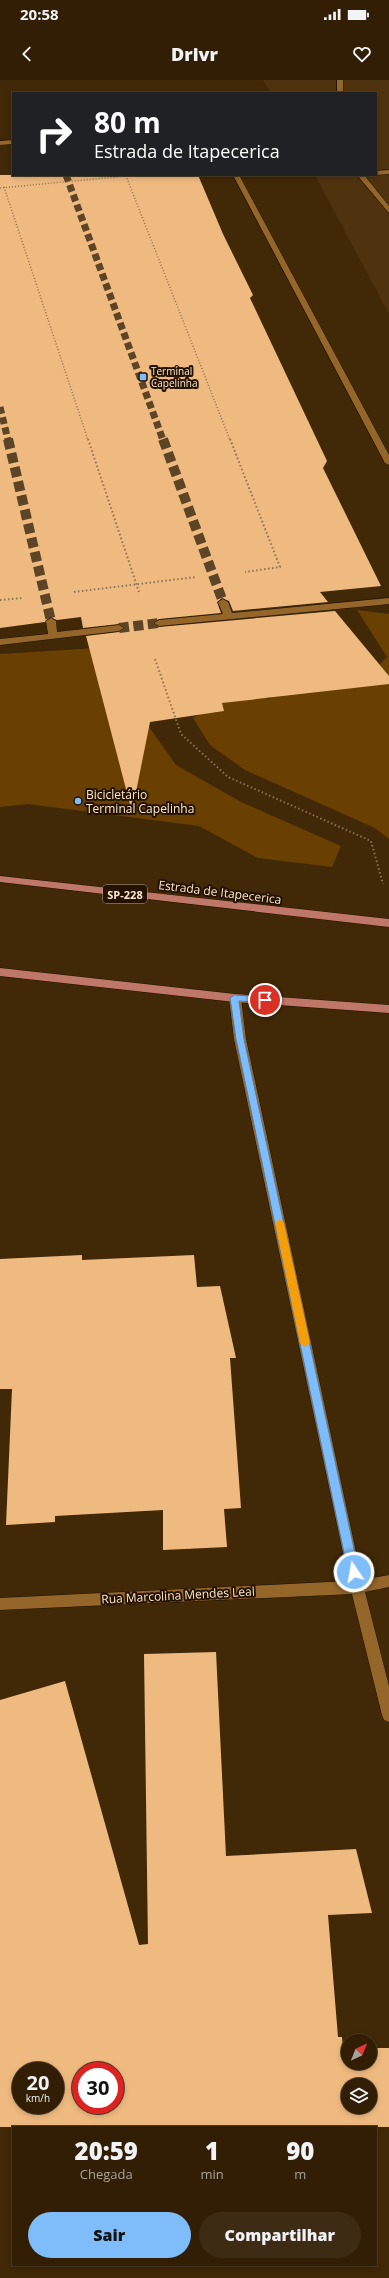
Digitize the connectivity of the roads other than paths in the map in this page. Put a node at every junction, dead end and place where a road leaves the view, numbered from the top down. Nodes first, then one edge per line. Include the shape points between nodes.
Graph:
1 (340, 80) edge
2 (340, 92) edge
3 (12, 142) edge
4 (0, 143) edge
5 (389, 172) edge
6 (377, 174) edge
7 (237, 176) edge
8 (361, 176) edge
9 (389, 211) edge
10 (389, 463) edge
11 (388, 600) edge
12 (224, 602) tunnel mouth
13 (228, 615) junction
14 (51, 621) tunnel mouth
15 (159, 623) tunnel mouth
16 (119, 628) tunnel mouth
17 (53, 634) junction
18 (0, 642) edge
19 (0, 878) edge
20 (389, 924) edge
21 (0, 972) edge
22 (234, 998) junction
23 (389, 1009) edge
24 (389, 1581) edge
25 (357, 1587) junction
26 (0, 1604) edge
27 (389, 1715) edge

1 - 2 street
3 - 4 street
5 - 6 street
7 - 10 street
8 - 9 street
11 - 13 street
12 - 13 street
13 - 15 street
14 - 17 street
16 - 17 street
17 - 18 street
19 - 20 main road, Estrada de Itapecerica / SP-228
21 - 22 main road
22 - 23 main road
22 - 25 street via 242,1047
24 - 25 street, Rua Marcolina Mendes Leal
25 - 26 street, Rua Marcolina Mendes Leal
25 - 27 street

